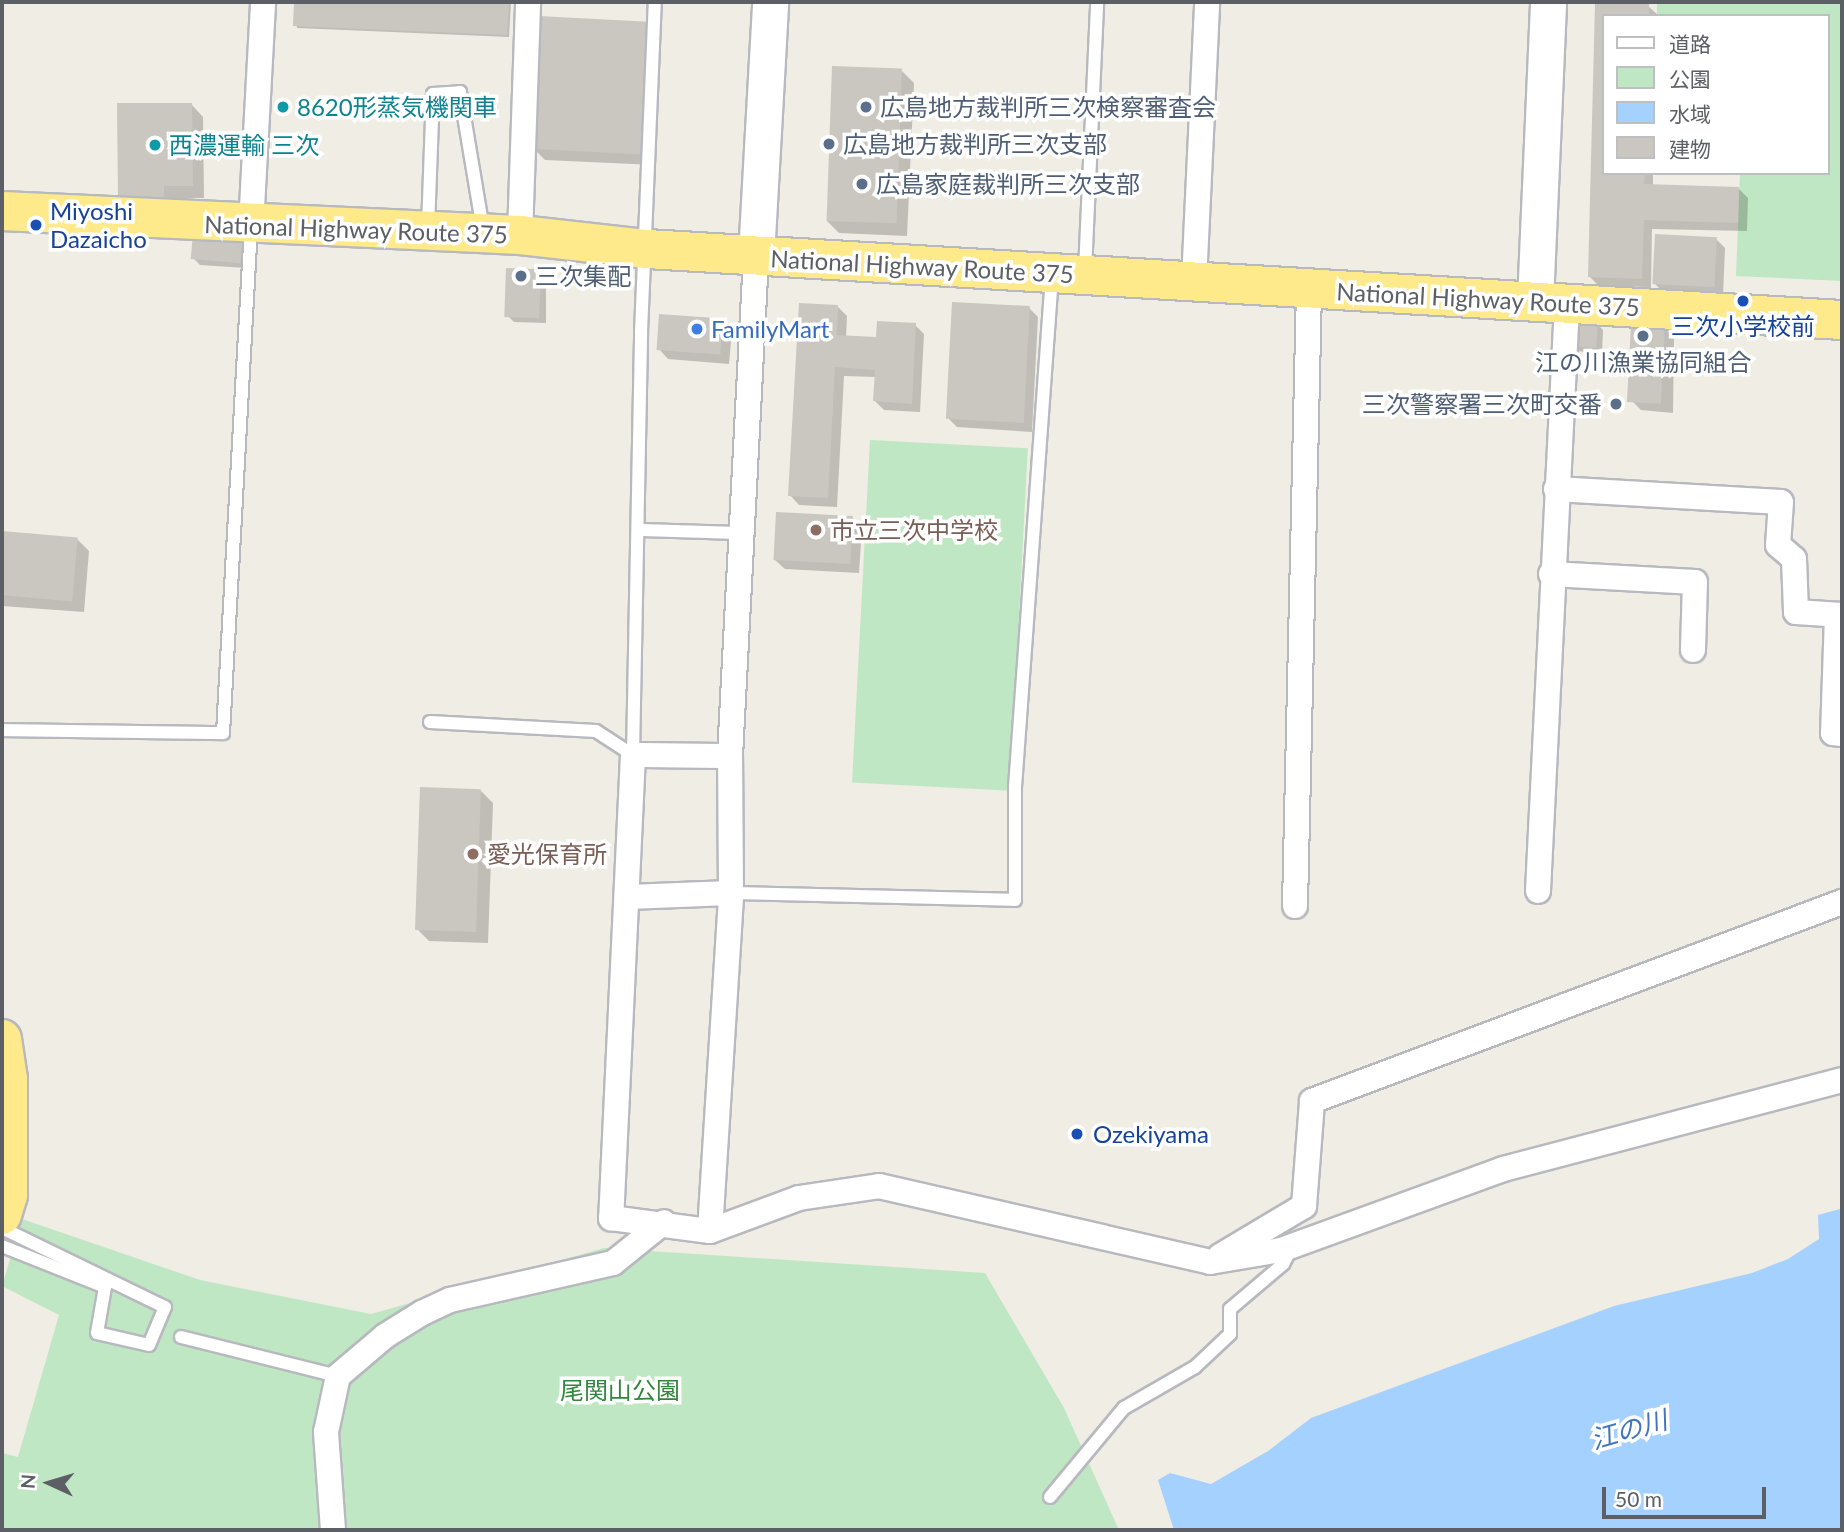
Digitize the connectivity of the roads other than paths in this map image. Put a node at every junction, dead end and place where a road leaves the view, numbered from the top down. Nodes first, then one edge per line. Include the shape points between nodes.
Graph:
1 (263, 2) edge
2 (528, 2) edge
3 (655, 2) edge
4 (770, 2) edge
5 (1097, 2) edge
6 (1207, 2) edge
7 (1548, 2) edge
8 (2, 211) edge
9 (251, 226) junction
10 (428, 232) junction
11 (502, 234) junction
12 (647, 250) junction
13 (756, 256) junction
14 (1068, 274) junction
15 (1194, 282) junction
16 (1309, 289) junction
17 (1551, 303) junction
18 (1842, 320) edge
19 (1556, 489) junction
20 (640, 530) junction
21 (740, 533) junction
22 (1551, 574) junction
23 (1840, 615) edge
24 (1693, 650) dead end
25 (430, 722) dead end
26 (2, 730) edge
27 (1842, 734) edge
28 (634, 755) junction
29 (730, 756) junction
30 (1538, 891) dead end
31 (731, 893) junction
32 (627, 897) junction
33 (1842, 902) edge
34 (1295, 906) dead end
35 (2, 1039) edge
36 (1842, 1080) edge
37 (2, 1215) edge
38 (664, 1222) junction
39 (2, 1228) edge
40 (710, 1231) junction
41 (2, 1246) edge
42 (1292, 1246) junction
43 (1210, 1262) junction
44 (181, 1337) dead end
45 (338, 1376) junction
46 (1050, 1497) dead end
47 (333, 1530) edge

1 - 9 street
2 - 11 street
3 - 12 lane
4 - 13 street
5 - 14 lane
6 - 15 street
7 - 17 street
8 - 9 highway, National Highway Route 375
9 - 10 highway, National Highway Route 375
9 - 26 lane via 223,733
10 - 11 highway, National Highway Route 375
10 - 11 lane via 433,94 460,92
11 - 12 highway, National Highway Route 375
12 - 13 highway, National Highway Route 375
12 - 20 lane
13 - 14 highway, National Highway Route 375
13 - 21 street
14 - 15 highway, National Highway Route 375
14 - 31 lane via 1015,787 1015,900
15 - 16 highway, National Highway Route 375
16 - 17 highway, National Highway Route 375
16 - 34 street
17 - 18 highway, National Highway Route 375
17 - 19 street
19 - 22 street
19 - 23 street via 1781,502 1778,545 1794,559 1796,612
20 - 21 lane
20 - 28 lane
21 - 29 street
22 - 24 street via 1695,582
22 - 30 street
23 - 27 street via 1833,733
25 - 28 lane via 596,731
28 - 29 street
28 - 32 street
29 - 31 street
31 - 32 street
31 - 40 street
32 - 38 street via 611,1218
33 - 43 street via 1312,1101 1304,1206
35 - 37 highway via 8,1079 8,1195
36 - 42 street via 1503,1169
38 - 40 street
38 - 45 street via 613,1263 450,1300 422,1313 385,1336
39 - 41 lane via 165,1307 149,1345 97,1333 105,1287
40 - 43 street via 799,1198 879,1186
42 - 43 street
42 - 46 lane via 1283,1264 1230,1309 1230,1334 1195,1367 1124,1408
44 - 45 lane
45 - 47 street via 326,1432

